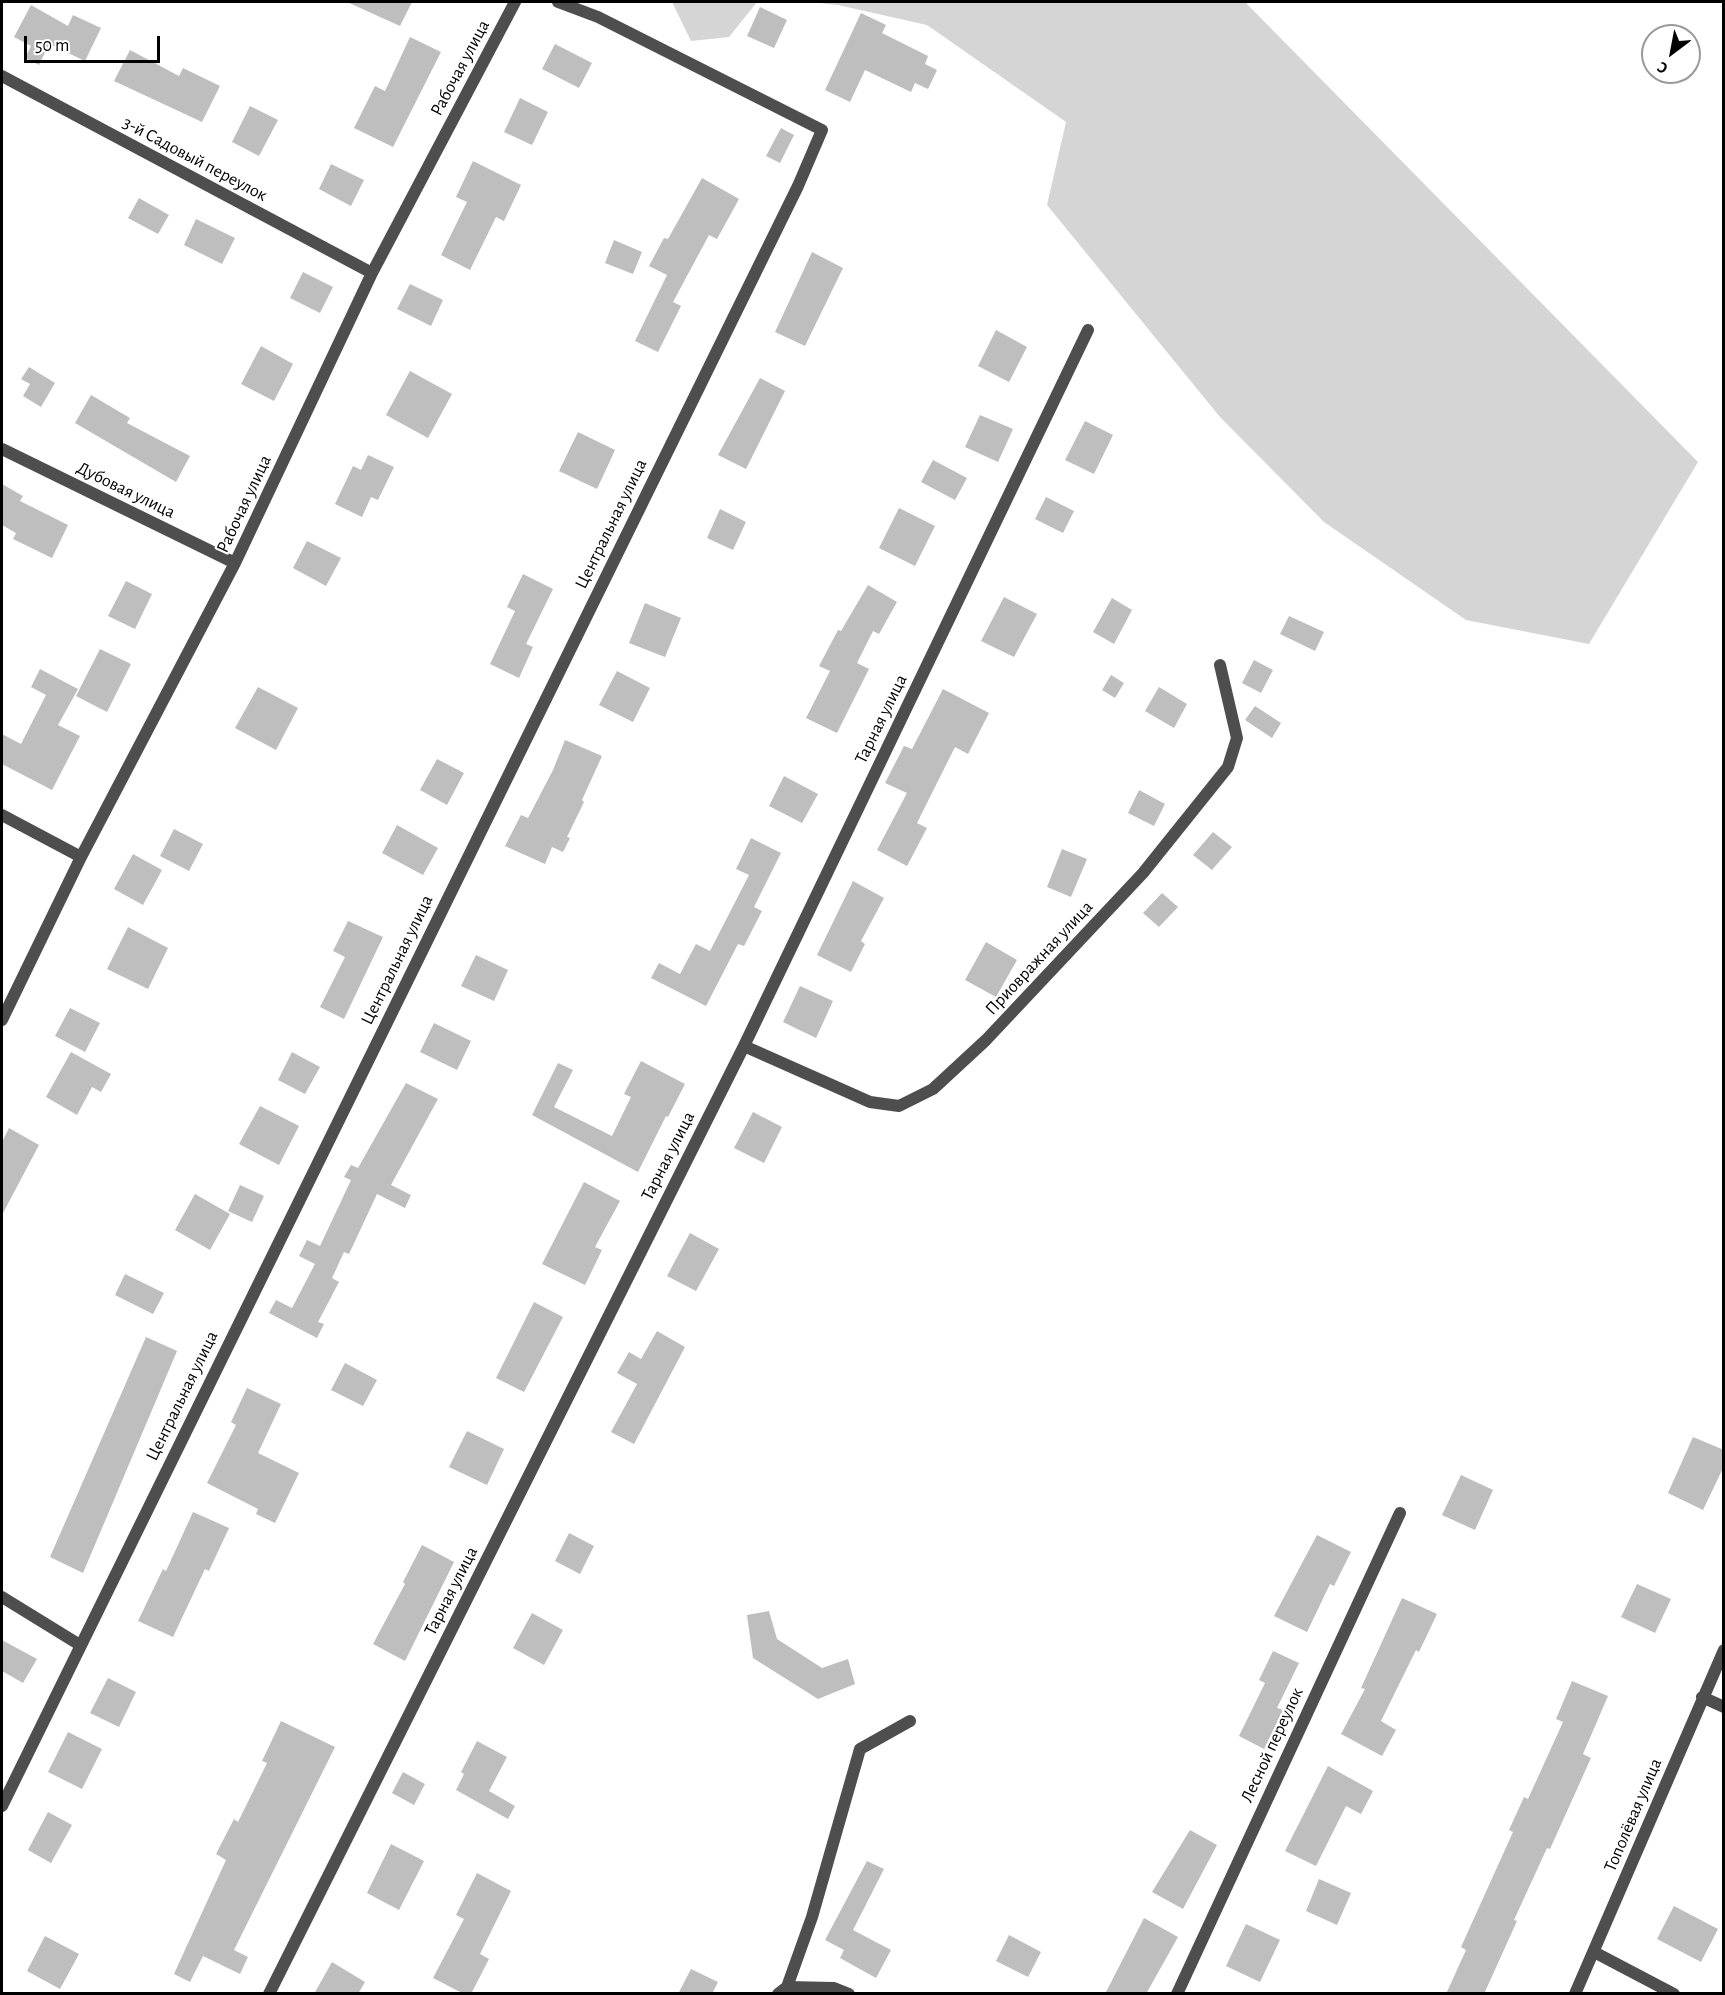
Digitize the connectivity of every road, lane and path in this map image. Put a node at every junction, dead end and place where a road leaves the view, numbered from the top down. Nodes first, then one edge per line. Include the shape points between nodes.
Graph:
1 (515, 2) edge
2 (558, 2) edge
3 (2, 76) edge
4 (372, 273) junction
5 (1088, 330) dead end
6 (2, 449) edge
7 (236, 564) junction
8 (1220, 666) dead end
9 (2, 815) edge
10 (81, 857) junction
11 (2, 1020) edge
12 (744, 1046) junction
13 (1400, 1513) dead end
14 (2, 1597) edge
15 (80, 1645) junction
16 (1724, 1650) edge
17 (1702, 1696) junction
18 (1724, 1707) edge
19 (910, 1721) dead end
20 (2, 1806) edge
21 (1594, 1952) junction
22 (783, 1990) edge
23 (269, 1994) edge
24 (849, 1994) edge
25 (1176, 1994) edge
26 (1575, 1994) edge
27 (1674, 1994) edge

1 - 4 street, Рабочая улица
2 - 15 street, Центральная улица via 598,17 822,130 798,186
3 - 4 street, 3-й Садовый переулок
4 - 7 street, Рабочая улица
5 - 12 street, Тарная улица
6 - 7 street, Дубовая улица
7 - 10 street, Рабочая улица
8 - 12 street, Приовражная улица via 1237,738 1228,767 1143,873 986,1040 933,1089 899,1106 870,1102
9 - 10 street
10 - 11 street, Рабочая улица
12 - 23 street, Тарная улица
13 - 25 street, Лесной переулок
14 - 15 street
15 - 20 street, Центральная улица
16 - 17 street, Тополёвая улица
17 - 18 street
17 - 21 street, Тополёвая улица
19 - 22 street via 860,1749 812,1917
21 - 26 street, Тополёвая улица
21 - 27 street
22 - 24 street via 834,1988

